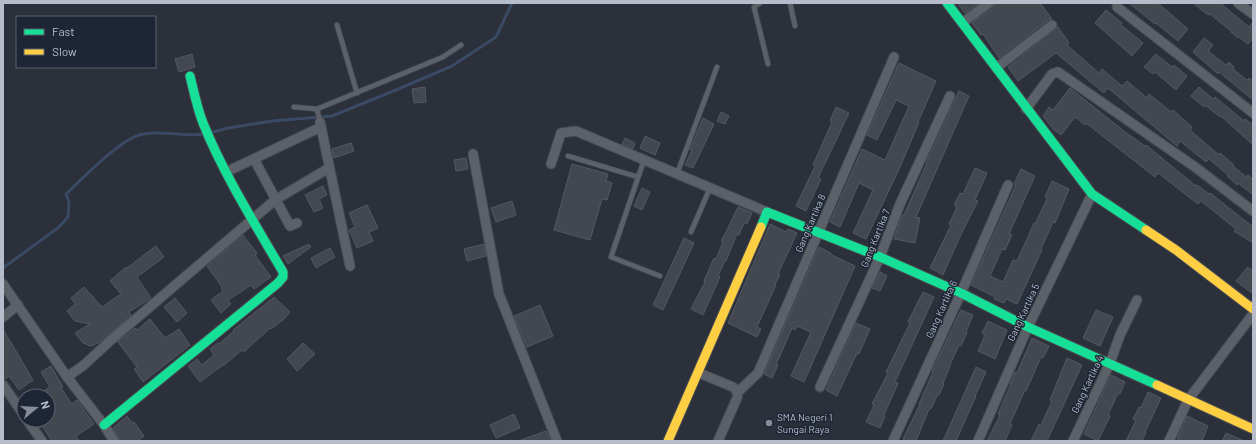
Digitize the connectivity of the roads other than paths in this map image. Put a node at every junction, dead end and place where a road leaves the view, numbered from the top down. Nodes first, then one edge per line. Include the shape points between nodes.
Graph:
1 (760, 3) edge
2 (790, 3) edge
3 (947, 3) edge
4 (989, 3) edge
5 (1238, 3) edge
6 (1117, 7) dead end
7 (1253, 14) edge
8 (962, 23) junction
9 (337, 25) dead end
10 (1052, 25) dead end
11 (795, 26) dead end
12 (461, 45) dead end
13 (894, 57) dead end
14 (768, 64) dead end
15 (718, 68) dead end
16 (996, 68) junction
17 (190, 76) dead end
18 (357, 92) junction
19 (950, 96) dead end
20 (294, 107) dead end
21 (1026, 109) junction
22 (1253, 113) edge
23 (319, 117) junction
24 (473, 154) dead end
25 (568, 156) dead end
26 (254, 159) junction
27 (644, 160) junction
28 (551, 164) dead end
29 (329, 168) junction
30 (226, 172) junction
31 (676, 174) junction
32 (638, 177) junction
33 (1008, 185) dead end
34 (710, 188) junction
35 (1092, 194) junction
36 (275, 200) junction
37 (1253, 211) edge
38 (767, 212) junction
39 (253, 220) junction
40 (297, 223) dead end
41 (691, 232) dead end
42 (818, 232) junction
43 (880, 257) junction
44 (350, 266) dead end
45 (660, 276) dead end
46 (3, 284) edge
47 (961, 293) junction
48 (1137, 300) dead end
49 (18, 305) junction
50 (1253, 309) edge
51 (1253, 314) edge
52 (3, 317) edge
53 (1028, 327) junction
54 (1110, 363) junction
55 (699, 373) junction
56 (67, 377) junction
57 (3, 385) edge
58 (820, 387) dead end
59 (738, 392) junction
60 (1188, 400) junction
61 (16, 404) edge
62 (104, 425) junction
63 (33, 428) edge
64 (1253, 429) edge
65 (889, 440) edge
66 (42, 441) edge
67 (114, 441) edge
68 (558, 441) edge
69 (668, 441) edge
70 (718, 441) edge
71 (978, 441) edge
72 (1073, 441) edge
73 (1169, 441) edge

1 - 14 lane via 754,7
2 - 11 lane
3 - 8 street
4 - 8 street
5 - 7 street
6 - 22 street
8 - 16 street
9 - 18 lane
10 - 16 street
12 - 18 lane via 444,57
13 - 42 street, Gang Kartika 8
15 - 31 lane
16 - 21 street
17 - 30 street via 201,117
18 - 23 lane
19 - 43 street, Gang Kartika 7 via 900,204
20 - 23 lane
21 - 35 street
21 - 37 street via 1052,74 1058,72
23 - 26 street
23 - 29 street
24 - 68 street via 499,294
25 - 32 lane
26 - 30 street
26 - 36 street
27 - 28 street via 576,131 561,133
27 - 31 street
27 - 32 lane
29 - 36 street
29 - 44 street
30 - 39 street
31 - 34 street
32 - 45 lane via 611,257
33 - 47 street, Gang Kartika 6
34 - 38 street
34 - 41 lane
35 - 50 street via 1176,250
35 - 53 street, Gang Kartika 5
36 - 39 street
36 - 40 street via 290,226
38 - 42 street
38 - 55 street
39 - 56 street
39 - 62 street via 283,272 283,277
42 - 43 street
42 - 59 street, Gang Kartika 8 via 758,373
43 - 47 street
43 - 58 street, Gang Kartika 7
46 - 49 street
47 - 53 street
47 - 65 street, Gang Kartika 6
48 - 54 street, Gang Kartika 4
49 - 52 street
49 - 56 street
51 - 60 street
53 - 54 street
53 - 71 street, Gang Kartika 5
54 - 60 street
54 - 72 street, Gang Kartika 4
55 - 59 street via 733,387
55 - 69 street
56 - 62 street
57 - 61 street
59 - 70 street, Gang Kartika 8
60 - 64 street
60 - 73 street
62 - 67 street
63 - 66 street

